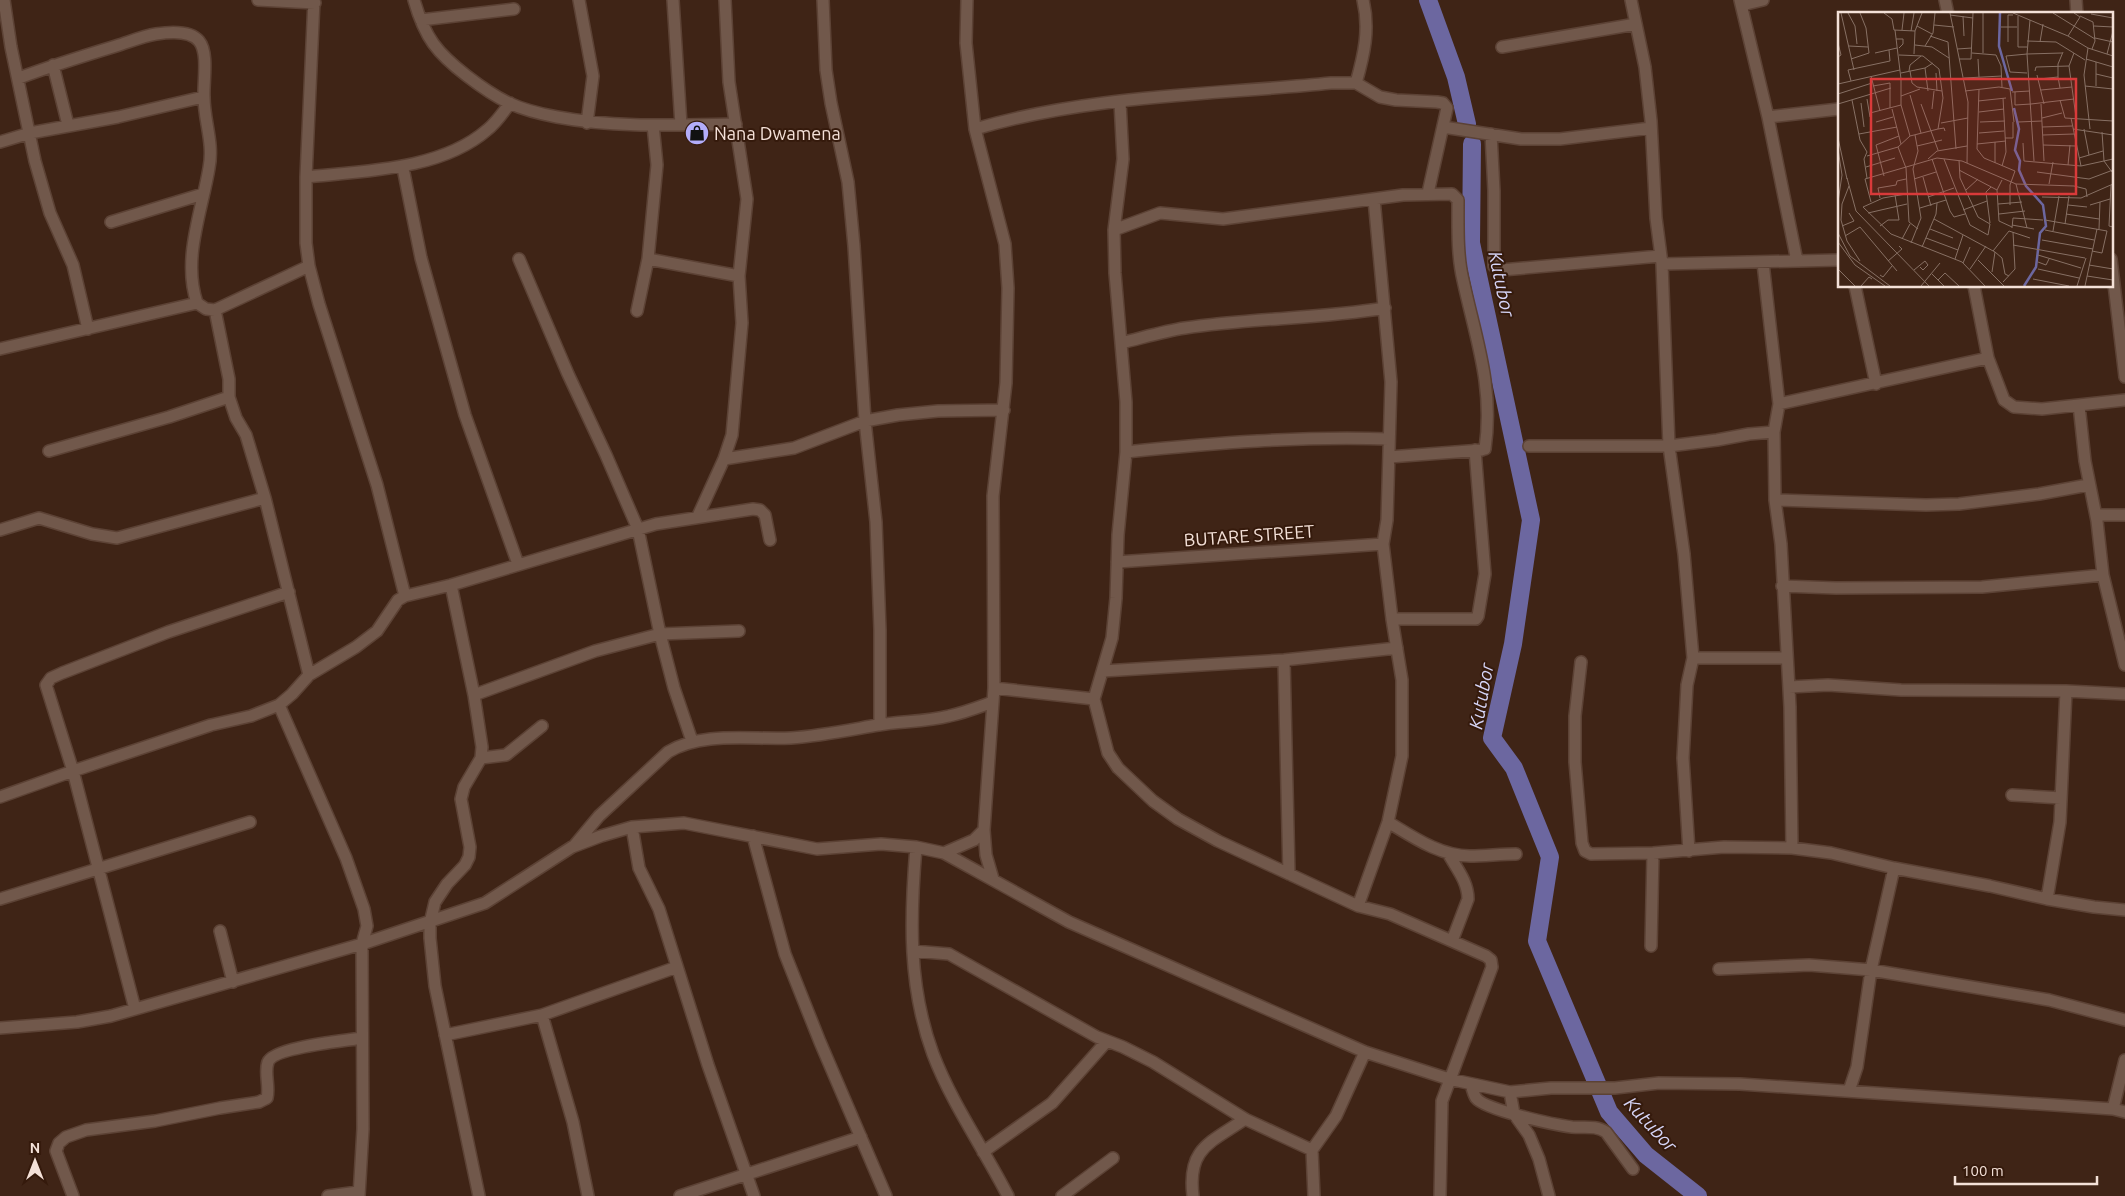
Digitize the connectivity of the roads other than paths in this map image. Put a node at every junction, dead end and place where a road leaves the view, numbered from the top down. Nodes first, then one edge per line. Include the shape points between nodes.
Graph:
1 (4, 0) edge
2 (258, 0) edge
3 (414, 0) edge
4 (579, 0) edge
5 (673, 0) edge
6 (725, 0) edge
7 (823, 0) edge
8 (967, 0) edge
9 (1363, 0) edge
10 (1631, 0) edge
11 (1763, 0) edge
12 (314, 1) edge
13 (1741, 2) edge
14 (514, 9) dead end
15 (421, 20) junction
16 (1636, 24) junction
17 (1502, 47) dead end
18 (6, 48) edge
19 (53, 65) junction
20 (19, 78) junction
21 (1356, 83) junction
22 (204, 97) junction
23 (1120, 102) junction
24 (510, 104) junction
25 (1838, 109) edge
26 (1768, 117) junction
27 (587, 123) junction
28 (736, 124) junction
29 (68, 125) junction
30 (653, 125) junction
31 (681, 125) junction
32 (1443, 127) junction
33 (1651, 128) junction
34 (975, 129) junction
35 (30, 133) junction
36 (1491, 134) junction
37 (0, 142) edge
38 (403, 168) junction
39 (306, 177) junction
40 (1428, 193) junction
41 (203, 194) junction
42 (1374, 199) junction
43 (111, 222) dead end
44 (1114, 230) junction
45 (519, 259) dead end
46 (648, 259) junction
47 (1661, 260) junction
48 (1838, 260) edge
49 (1797, 261) junction
50 (1763, 263) junction
51 (309, 266) junction
52 (2112, 266) edge
53 (739, 276) junction
54 (1856, 288) edge
55 (1974, 288) edge
56 (197, 303) junction
57 (1385, 308) junction
58 (215, 310) junction
59 (636, 311) dead end
60 (88, 329) junction
61 (1121, 342) junction
62 (0, 349) edge
63 (1988, 358) junction
64 (2125, 377) edge
65 (1876, 384) junction
66 (229, 397) junction
67 (2125, 400) edge
68 (1779, 404) junction
69 (2079, 405) junction
70 (1004, 410) junction
71 (865, 421) junction
72 (1774, 432) junction
73 (1389, 439) junction
74 (1529, 446) dead end
75 (1669, 446) junction
76 (1484, 449) junction
77 (49, 451) dead end
78 (1126, 452) junction
79 (1389, 457) junction
80 (724, 459) junction
81 (2088, 484) junction
82 (265, 498) junction
83 (1775, 500) junction
84 (2096, 515) junction
85 (2125, 515) edge
86 (698, 516) junction
87 (638, 529) junction
88 (0, 530) edge
89 (770, 540) dead end
90 (1383, 544) junction
91 (1118, 562) junction
92 (518, 564) junction
93 (2103, 575) junction
94 (451, 585) junction
95 (1782, 586) junction
96 (289, 592) junction
97 (405, 596) junction
98 (1392, 619) junction
99 (739, 632) dead end
100 (660, 634) junction
101 (1397, 648) junction
102 (1693, 658) junction
103 (1788, 658) junction
104 (1284, 660) junction
105 (1581, 662) dead end
106 (2125, 665) edge
107 (1103, 671) junction
108 (309, 675) junction
109 (1789, 687) junction
110 (994, 688) junction
111 (2066, 690) junction
112 (2125, 694) edge
113 (474, 695) junction
114 (1094, 699) junction
115 (993, 702) junction
116 (279, 705) junction
117 (880, 724) junction
118 (542, 726) dead end
119 (692, 741) junction
120 (481, 758) junction
121 (73, 770) junction
122 (2012, 795) dead end
123 (0, 797) edge
124 (2061, 798) junction
125 (250, 822) dead end
126 (1388, 822) junction
127 (632, 827) junction
128 (984, 830) junction
129 (753, 836) junction
130 (572, 847) junction
131 (916, 847) junction
132 (1792, 848) junction
133 (1688, 851) junction
134 (944, 853) junction
135 (1448, 853) junction
136 (1653, 853) junction
137 (1516, 854) dead end
138 (100, 868) junction
139 (1894, 868) junction
140 (1289, 874) junction
141 (993, 879) junction
142 (0, 899) edge
143 (2048, 899) junction
144 (1358, 906) junction
145 (2125, 910) edge
146 (430, 923) junction
147 (220, 931) dead end
148 (1452, 942) junction
149 (362, 944) junction
150 (1651, 946) dead end
151 (913, 951) junction
152 (677, 967) junction
153 (1719, 969) dead end
154 (1872, 970) junction
155 (233, 982) junction
156 (135, 1009) junction
157 (542, 1015) junction
158 (2125, 1020) edge
159 (0, 1028) edge
160 (446, 1035) junction
161 (362, 1038) junction
162 (1107, 1041) junction
163 (1364, 1052) junction
164 (2125, 1060) edge
165 (1449, 1079) junction
166 (1471, 1084) junction
167 (1850, 1091) junction
168 (1510, 1092) junction
169 (2113, 1109) junction
170 (2125, 1112) edge
171 (1514, 1114) junction
172 (1245, 1119) junction
173 (861, 1137) junction
174 (1312, 1150) junction
175 (983, 1152) junction
176 (1113, 1158) dead end
177 (1633, 1169) dead end
178 (747, 1175) junction
179 (358, 1194) edge
180 (73, 1196) edge
181 (328, 1196) edge
182 (479, 1196) edge
183 (588, 1196) edge
184 (680, 1196) edge
185 (754, 1196) edge
186 (886, 1196) edge
187 (1008, 1196) edge
188 (1062, 1196) edge
189 (1193, 1196) edge
190 (1314, 1196) edge
191 (1440, 1196) edge
192 (1549, 1196) edge

1 - 18 street
2 - 12 street
3 - 15 street
4 - 27 street via 593,76
5 - 31 street
6 - 28 street via 727,69
7 - 71 street via 826,70 849,189
8 - 34 street via 966,43
9 - 21 street via 1367,15 1366,40
10 - 16 street
11 - 13 street
12 - 39 street
13 - 26 street
14 - 15 street
15 - 24 street via 428,37 447,60 478,85
16 - 17 street
16 - 33 street via 1645,67
18 - 20 street
19 - 20 street
19 - 22 street via 155,34 184,33 197,39 203,47
19 - 29 street
20 - 35 street
21 - 23 street
21 - 32 street via 1380,96 1396,100 1443,104 1447,108
22 - 29 street
22 - 41 street via 210,168
23 - 34 street via 1023,116
23 - 44 street via 1123,159
24 - 27 street
24 - 38 street via 486,132 450,152
25 - 26 street
26 - 49 street
27 - 30 street
28 - 31 street
28 - 53 street via 747,199
29 - 35 street
30 - 31 street
30 - 46 street via 657,165
32 - 36 street
32 - 40 street
33 - 36 street via 1560,139 1521,139
33 - 47 street
34 - 70 street via 1005,244 1008,341
35 - 37 street
35 - 60 street via 48,205 77,278
36 - 47 street via 1494,266 1502,270
38 - 39 street
38 - 92 street via 421,258 465,415
39 - 51 street
40 - 42 street
40 - 76 street via 1452,194 1458,200 1462,278 1477,332 1488,404
41 - 43 street
41 - 56 street via 193,250
42 - 44 street via 1223,219 1160,213
42 - 57 street
44 - 61 street
45 - 87 street
46 - 53 street
46 - 59 street
47 - 50 street
47 - 75 street
48 - 49 street
49 - 50 street
50 - 68 street
51 - 58 street
51 - 97 street via 377,485
52 - 64 street
53 - 80 street via 742,323 738,378 732,435
54 - 65 street
55 - 63 street
56 - 58 street
56 - 60 street
57 - 61 street via 1184,328
57 - 73 street via 1391,382
58 - 66 street via 229,379
60 - 62 street
61 - 78 street
63 - 65 street
63 - 69 street via 2004,400 2014,407
65 - 68 street
66 - 77 street
66 - 82 street via 246,435
67 - 69 street
68 - 72 street
69 - 81 street
70 - 71 street via 938,411
70 - 110 street via 993,496
71 - 80 street via 794,448
71 - 117 street via 876,522
72 - 75 street
72 - 83 street
73 - 78 street via 1258,439
73 - 79 street
74 - 75 street
75 - 102 street via 1684,554
76 - 79 street
76 - 98 street via 1485,574 1478,616 1470,620
78 - 91 street
79 - 90 street
80 - 86 street
81 - 83 street via 1959,504
81 - 84 street
82 - 88 street via 117,538 39,518
82 - 96 street
83 - 95 street
84 - 85 street
84 - 93 street
86 - 87 street
86 - 89 street via 760,510 765,514
87 - 92 street
87 - 100 street
90 - 91 street, BUTARE STREET
90 - 98 street
91 - 107 street via 1112,638
92 - 94 street
93 - 95 street via 1982,587
93 - 106 street
94 - 97 street
94 - 113 street
95 - 103 street
96 - 108 street
96 - 121 street via 143,641 51,678 46,685
97 - 108 street via 398,600 377,632
98 - 101 street
99 - 100 street
100 - 113 street via 595,651
100 - 119 street
101 - 104 street
101 - 126 street via 1402,680 1402,756
102 - 103 street
102 - 133 street via 1687,685 1683,758
103 - 109 street
104 - 107 street
104 - 140 street
105 - 136 street via 1575,716 1575,762 1582,844 1591,854
107 - 114 street
108 - 116 street
109 - 111 street via 1828,685 1917,691
109 - 132 street
110 - 114 street
110 - 115 street
111 - 112 street
111 - 124 street
113 - 120 street
114 - 140 street via 1108,753 1118,768 1153,801 1218,841
115 - 117 street via 950,716
115 - 128 street
116 - 121 street
116 - 149 street via 346,858 364,909 366,926
117 - 119 street via 792,738
118 - 120 street via 506,754
119 - 130 street via 668,752 599,816
120 - 146 street via 464,787 461,799 469,857 435,902
121 - 123 street
121 - 138 street
122 - 124 street
124 - 143 street
125 - 138 street
126 - 135 street
126 - 144 street
127 - 129 street via 684,823
127 - 130 street
127 - 152 street via 639,868 658,909
128 - 134 street via 974,840
128 - 141 street
129 - 131 street via 817,848 880,844
129 - 173 street via 786,954
130 - 146 street via 485,903
131 - 134 street
131 - 151 street via 911,908
132 - 133 street via 1724,847
132 - 139 street via 1831,853
133 - 136 street
134 - 141 street
135 - 137 street via 1470,856
135 - 148 street via 1468,892
136 - 150 street
138 - 142 street
138 - 156 street
139 - 143 street
139 - 154 street
140 - 144 street
141 - 163 street via 1069,922
143 - 145 street
144 - 148 street via 1390,914
146 - 149 street
146 - 160 street via 435,986
147 - 155 street
148 - 165 street via 1486,956 1492,967
149 - 155 street
149 - 161 street
151 - 162 street via 949,954
151 - 175 street via 918,1002 934,1056
152 - 157 street
152 - 178 street
153 - 154 street via 1809,966
154 - 158 street via 2049,1000
154 - 167 street via 1857,1067
155 - 156 street
156 - 159 street via 77,1022
157 - 160 street
157 - 183 street via 573,1122
160 - 182 street
161 - 179 street via 363,1129
161 - 180 street via 290,1050 272,1057 267,1068 267,1098 259,1102 86,1130 66,1137 56,1151
162 - 172 street via 1153,1062
162 - 175 street via 1052,1103
163 - 165 street
163 - 174 street via 1336,1116
164 - 169 street
165 - 166 street
165 - 191 street via 1442,1101
166 - 168 street
166 - 171 street via 1476,1098 1483,1103
167 - 168 street via 1659,1083
167 - 169 street
168 - 171 street
169 - 170 street
171 - 177 street via 1571,1127 1600,1128
171 - 192 street via 1539,1159
172 - 174 street
172 - 189 street via 1207,1144 1198,1154 1192,1177
173 - 178 street
173 - 186 street
174 - 190 street
175 - 187 street
176 - 188 street
178 - 184 street
178 - 185 street
179 - 181 street

